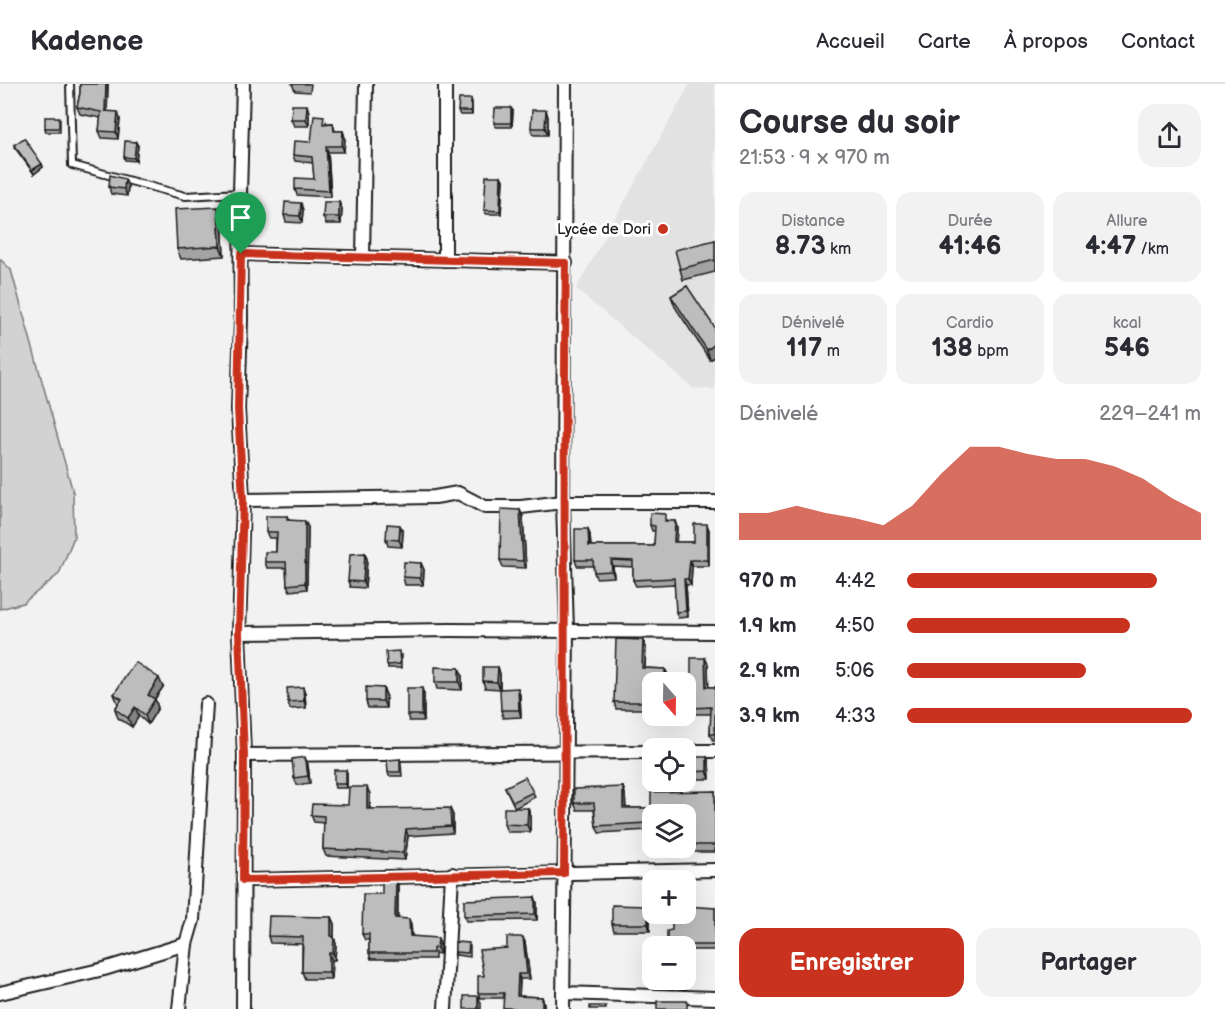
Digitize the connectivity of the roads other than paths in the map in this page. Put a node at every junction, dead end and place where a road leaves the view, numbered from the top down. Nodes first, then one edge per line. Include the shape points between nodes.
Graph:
1 (70, 84) edge
2 (243, 84) edge
3 (366, 84) edge
4 (446, 84) edge
5 (565, 84) edge
6 (240, 193) junction
7 (241, 254) junction
8 (363, 257) junction
9 (445, 260) junction
10 (566, 263) junction
11 (243, 500) junction
12 (563, 502) junction
13 (715, 502) edge
14 (567, 630) junction
15 (715, 632) edge
16 (239, 633) junction
17 (206, 705) dead end
18 (696, 751) edge
19 (715, 751) edge
20 (642, 752) edge
21 (565, 753) junction
22 (244, 755) junction
23 (715, 870) edge
24 (564, 873) junction
25 (452, 874) junction
26 (243, 880) junction
27 (186, 944) junction
28 (0, 993) edge
29 (563, 993) junction
30 (715, 998) edge
31 (179, 1009) edge
32 (243, 1009) edge
33 (445, 1009) edge
34 (563, 1009) edge

1 - 6 lane via 72,165 185,196
2 - 6 street
3 - 8 street
4 - 9 street
5 - 10 street
6 - 7 street
7 - 8 street
7 - 11 street via 238,409
8 - 9 street
9 - 10 street
10 - 12 street
11 - 12 street via 435,497 458,493 485,507
11 - 16 street
12 - 13 street
12 - 14 street
14 - 15 street
14 - 16 street
14 - 21 street
16 - 22 street
17 - 27 street via 193,920
18 - 19 street
20 - 21 street
21 - 22 street
21 - 24 street
22 - 26 street
23 - 24 street
24 - 25 street
24 - 29 street
25 - 26 street
25 - 33 street
26 - 32 street
27 - 28 street via 104,969
27 - 31 street
29 - 30 street
29 - 34 street

